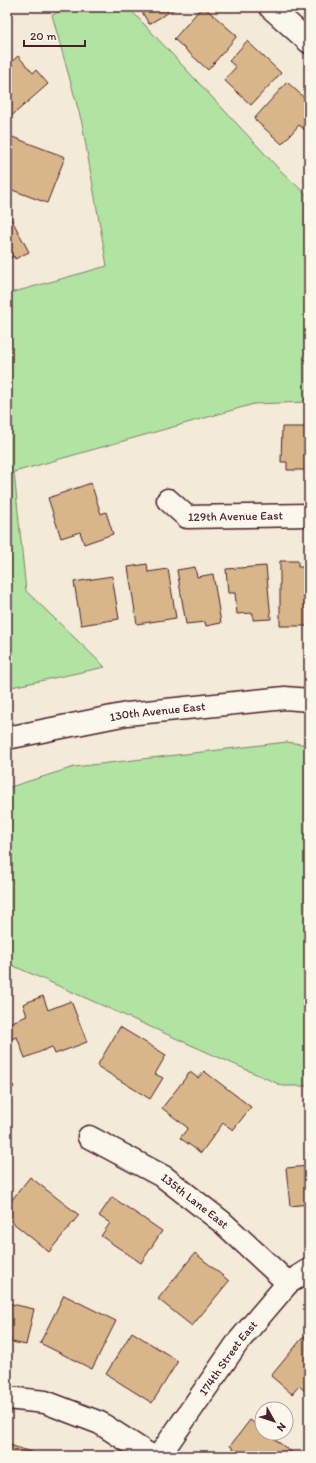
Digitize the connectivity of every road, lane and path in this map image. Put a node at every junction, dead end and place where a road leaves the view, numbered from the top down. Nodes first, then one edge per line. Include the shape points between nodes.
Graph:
1 (270, 7) edge
2 (309, 42) edge
3 (168, 500) dead end
4 (309, 515) edge
5 (309, 700) edge
6 (7, 738) edge
7 (89, 1137) dead end
8 (309, 1270) edge
9 (288, 1283) junction
10 (7, 1398) edge
11 (152, 1456) edge
12 (159, 1456) edge

1 - 2 street
3 - 4 street, 129th Avenue East via 188,518
5 - 6 street, 130th Avenue East via 285,698 127,714
7 - 9 street, 135th Lane East via 164,1177 222,1222
8 - 9 street, 174th Street East
9 - 12 street, 174th Street East via 238,1342
10 - 11 street via 45,1402 100,1423

